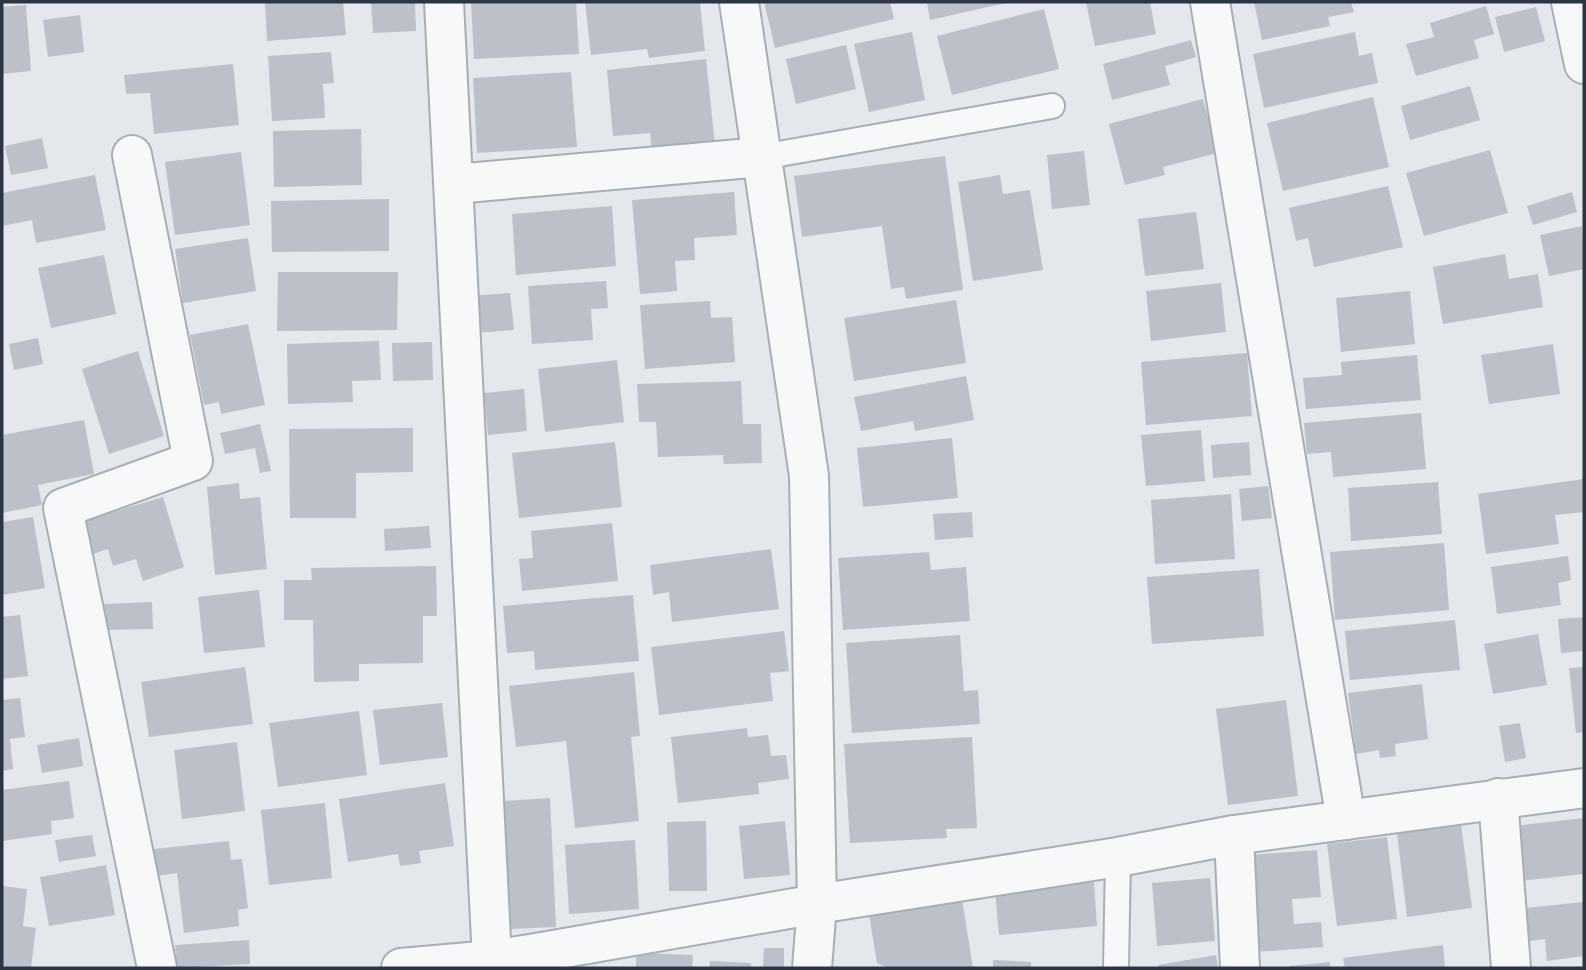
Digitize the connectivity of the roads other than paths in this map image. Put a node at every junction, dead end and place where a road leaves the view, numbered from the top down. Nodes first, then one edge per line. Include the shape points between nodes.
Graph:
1 (444, 2) edge
2 (739, 2) edge
3 (1210, 2) edge
4 (1571, 2) edge
5 (1584, 64) edge
6 (1052, 106) dead end
7 (132, 155) dead end
8 (762, 157) junction
9 (454, 184) junction
10 (1584, 788) edge
11 (1498, 798) junction
12 (1346, 820) junction
13 (1234, 835) junction
14 (1118, 857) junction
15 (817, 904) junction
16 (492, 960) junction
17 (536, 961) edge
18 (157, 968) edge
19 (401, 968) edge
20 (812, 968) edge
21 (1116, 968) edge
22 (1240, 968) edge
23 (1511, 968) edge

1 - 9 street
2 - 8 street
3 - 12 street
4 - 5 street
6 - 8 lane
7 - 18 street via 193,461 63,508
8 - 9 street
8 - 15 street via 809,475
9 - 16 street
10 - 11 street
11 - 12 street
11 - 23 street
12 - 13 street
13 - 14 street
13 - 22 street
14 - 15 street
14 - 21 lane
15 - 17 street
15 - 20 street
16 - 17 street
16 - 19 street

